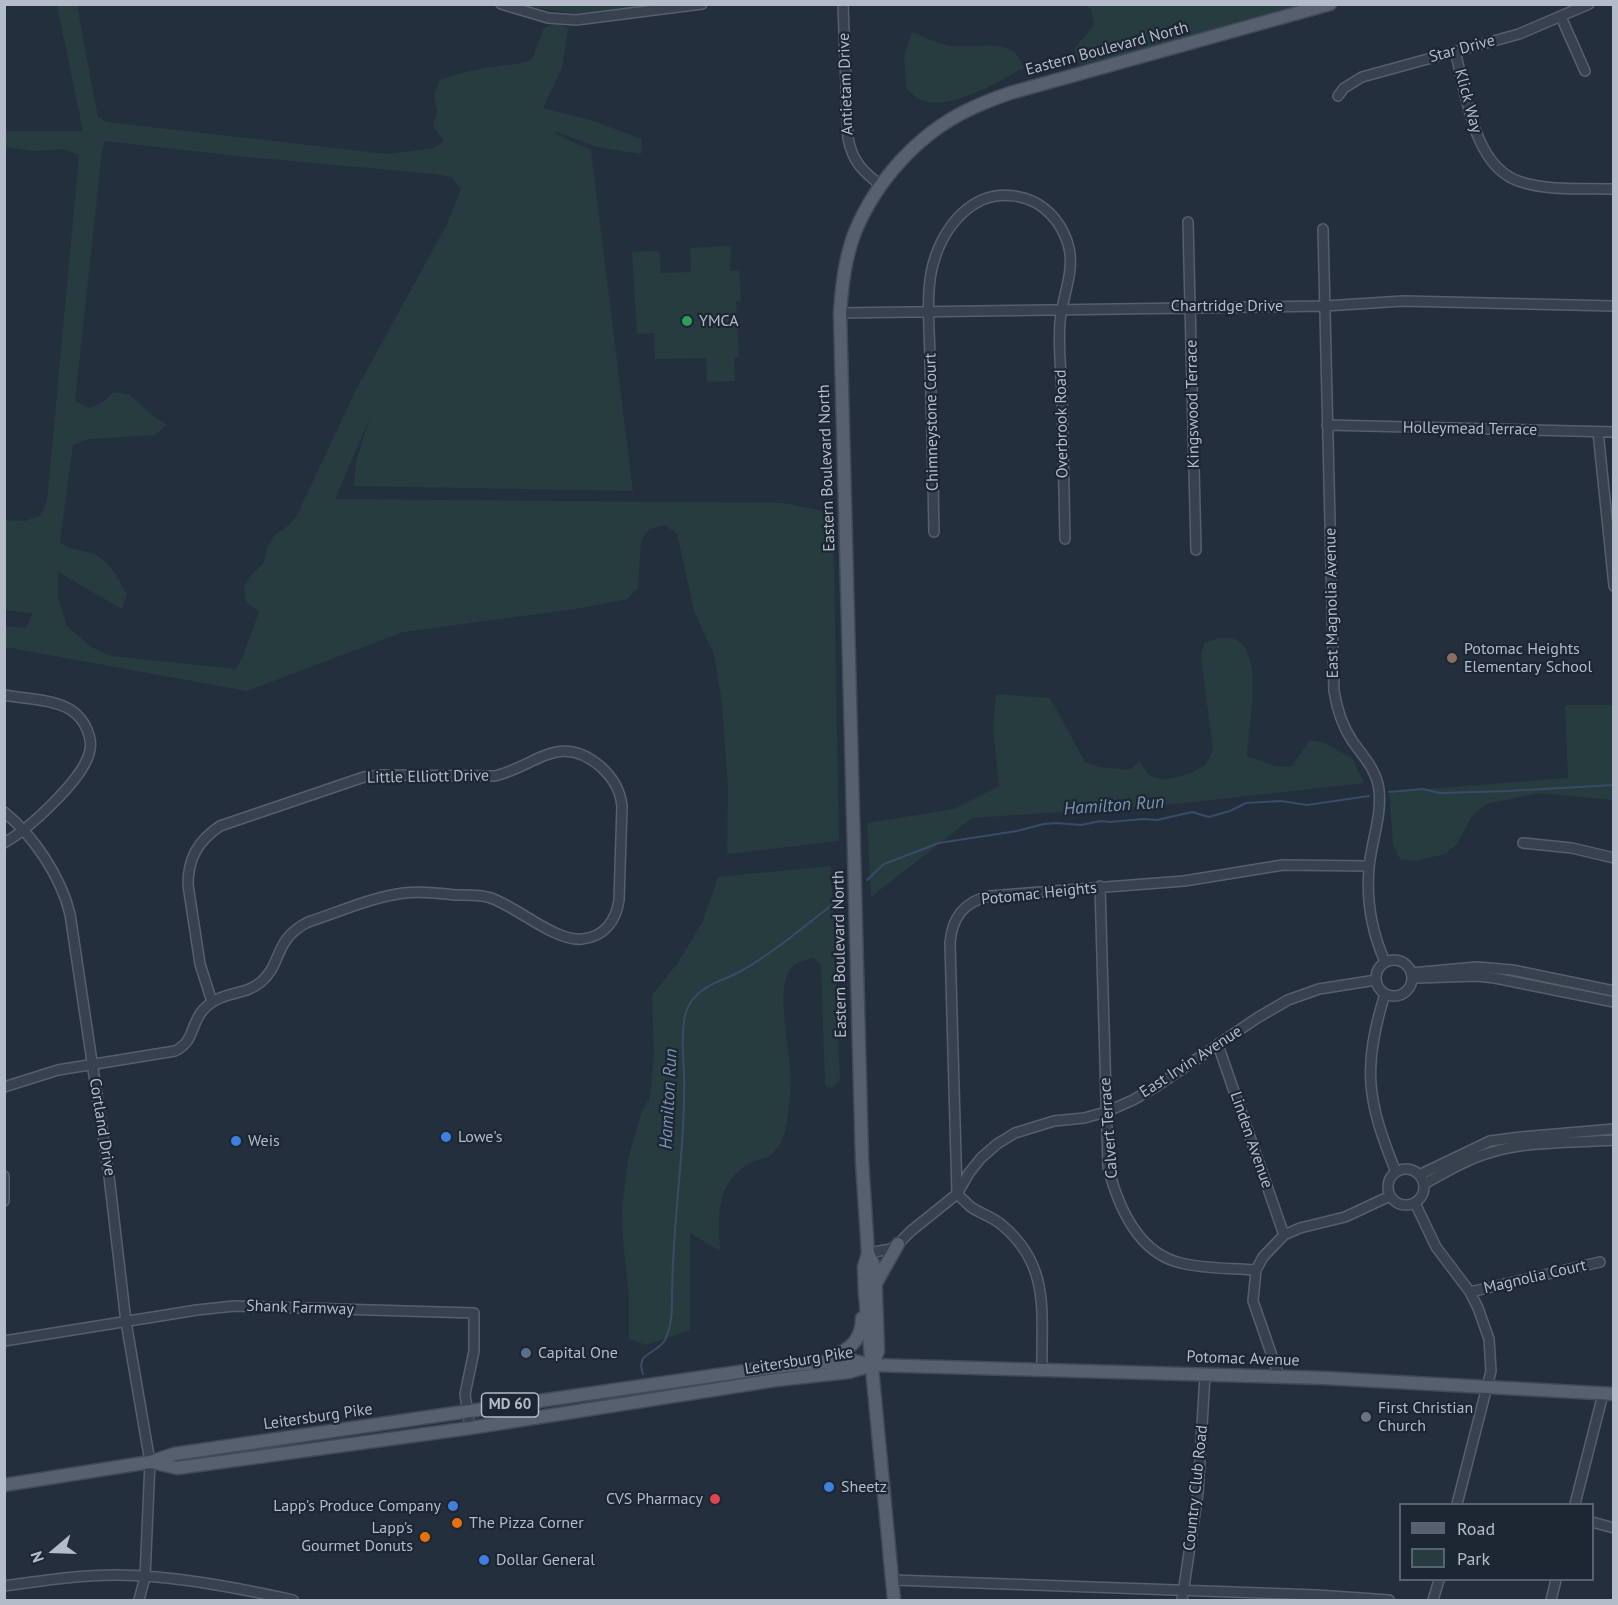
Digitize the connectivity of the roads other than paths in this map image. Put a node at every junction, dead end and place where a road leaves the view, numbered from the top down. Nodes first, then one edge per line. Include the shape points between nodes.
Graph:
1 (501, 4) edge
2 (702, 4) edge
3 (843, 4) edge
4 (1330, 4) edge
5 (1589, 4) edge
6 (1562, 17) junction
7 (1455, 51) junction
8 (1585, 71) dead end
9 (1338, 96) dead end
10 (882, 186) junction
11 (1614, 189) edge
12 (1188, 222) dead end
13 (1323, 229) dead end
14 (1191, 306) junction
15 (1325, 306) junction
16 (1614, 306) edge
17 (1062, 309) junction
18 (929, 312) junction
19 (840, 313) junction
20 (1327, 425) junction
21 (1598, 432) junction
22 (1614, 432) edge
23 (934, 532) dead end
24 (1065, 539) dead end
25 (1196, 550) dead end
26 (1614, 586) edge
27 (4, 695) edge
28 (4, 812) edge
29 (23, 831) junction
30 (4, 843) edge
31 (1523, 843) dead end
32 (1614, 858) edge
33 (1369, 866) junction
34 (1100, 886) junction
35 (1385, 962) junction
36 (1411, 976) junction
37 (1376, 980) junction
38 (1614, 991) edge
39 (1385, 994) junction
40 (212, 1002) junction
41 (1614, 1002) edge
42 (1218, 1045) junction
43 (92, 1064) junction
44 (4, 1087) edge
45 (1106, 1112) junction
46 (1614, 1129) edge
47 (1614, 1140) edge
48 (1396, 1172) junction
49 (4, 1176) edge
50 (1421, 1179) junction
51 (957, 1194) junction
52 (1390, 1196) junction
53 (4, 1201) edge
54 (1414, 1203) junction
55 (1284, 1235) junction
56 (898, 1244) junction
57 (868, 1253) junction
58 (1600, 1262) dead end
59 (1256, 1270) junction
60 (875, 1284) junction
61 (1470, 1292) junction
62 (865, 1294) junction
63 (126, 1322) junction
64 (4, 1341) edge
65 (872, 1365) junction
66 (773, 1367) junction
67 (1042, 1370) junction
68 (1205, 1375) junction
69 (1279, 1376) junction
70 (1487, 1386) junction
71 (1608, 1394) edge
72 (468, 1412) junction
73 (470, 1428) junction
74 (150, 1462) junction
75 (4, 1485) edge
76 (1457, 1503) edge
77 (1575, 1503) edge
78 (1594, 1522) edge
79 (1614, 1528) edge
80 (145, 1576) junction
81 (893, 1580) junction
82 (1439, 1581) edge
83 (1556, 1581) edge
84 (4, 1586) edge
85 (1183, 1596) edge
86 (139, 1600) edge
87 (293, 1600) edge
88 (894, 1600) edge
89 (1389, 1600) edge
90 (1433, 1600) edge
91 (1551, 1600) edge

1 - 2 street via 548,18 576,20
3 - 10 street, Antietam Drive via 850,152 864,173
4 - 10 main road, Eastern Boulevard North via 1010,93 966,110 919,142
5 - 6 street, Star Drive
6 - 7 street, Star Drive via 1520,34
6 - 8 street
7 - 9 street, Star Drive via 1362,76
7 - 11 street, Klick Way via 1477,135 1493,165 1519,182 1538,186
10 - 19 main road, Eastern Boulevard North via 855,232
12 - 14 street, Kingswood Terrace
13 - 15 street, East Magnolia Avenue
14 - 15 street, Chartridge Drive
14 - 17 street, Chartridge Drive
14 - 25 street, Kingswood Terrace
15 - 16 street, Chartridge Drive via 1403,301
15 - 20 street, East Magnolia Avenue
17 - 18 street, Chartridge Drive
17 - 18 street via 1070,273 1063,230 1030,200 1002,194 974,204 951,226 935,259
17 - 24 street, Overbrook Road
18 - 19 street, Chartridge Drive
18 - 23 street, Chimneystone Court
19 - 57 main road, Eastern Boulevard North via 862,1161
20 - 21 street, Holleymead Terrace
20 - 33 street, East Magnolia Avenue via 1334,691 1343,724 1367,759 1379,789
21 - 22 street, Holleymead Terrace
21 - 26 street
27 - 29 street via 73,711 90,738 89,755 82,767 50,807
28 - 29 street, Cortland Drive
29 - 30 street
29 - 43 street, Cortland Drive via 54,872 66,897
31 - 32 street via 1572,848
33 - 34 street, Potomac Heights via 1282,865 1184,880
33 - 35 street, East Magnolia Avenue via 1371,919
34 - 45 street, Calvert Terrace
34 - 51 street, Potomac Heights via 978,898 954,920 950,943
35 - 36 street via 1400,962 1407,966
35 - 37 street via 1376,973
36 - 38 street via 1478,967
36 - 39 street via 1403,994
36 - 41 street via 1495,978
37 - 39 street
37 - 42 street, East Irvin Avenue via 1345,983 1288,1000
39 - 48 street via 1376,1025 1370,1076 1377,1120
40 - 40 street, Little Elliott Drive via 258,985 296,927 404,893 483,896 563,936 579,940 599,934 613,921 619,900 620,792 609,774 595,762 564,750 495,776 363,777 220,826 195,849 188,874 200,964
40 - 43 street via 199,1016 182,1047 167,1054
42 - 45 street, East Irvin Avenue via 1157,1086
42 - 55 street, Linden Avenue
43 - 44 street via 57,1070
43 - 63 street, Cortland Drive
45 - 51 street, East Irvin Avenue via 1015,1133 981,1158
45 - 59 street, Calvert Terrace via 1108,1167 1113,1186 1139,1237 1151,1249 1180,1263
46 - 50 street via 1490,1142
47 - 50 street via 1493,1151
48 - 50 street via 1412,1170
48 - 52 street via 1389,1183
49 - 53 street
50 - 54 street via 1424,1191
51 - 56 street, East Irvin Avenue
51 - 67 street via 1003,1226 1034,1268 1041,1296
52 - 54 street via 1401,1204
52 - 55 street via 1345,1217
54 - 61 street via 1436,1247
55 - 59 street
56 - 57 street
56 - 60 main road
57 - 60 main road, Eastern Boulevard North via 875,1268
57 - 62 main road, Eastern Boulevard North
58 - 61 street, Magnolia Court
59 - 69 street via 1253,1301
60 - 65 main road, Eastern Boulevard North via 878,1351
61 - 70 street via 1489,1339 1491,1371
62 - 65 main road, Eastern Boulevard North
62 - 66 main road via 857,1341 843,1353
63 - 64 street, Shank Farmway
63 - 72 street, Shank Farmway via 245,1306 474,1313 474,1351 465,1394
63 - 74 street, Cortland Drive
65 - 66 main road, Leitersburg Pike / MD 60 via 851,1360
65 - 67 main road, Potomac Avenue
65 - 73 main road, Leitersburg Pike / MD 60 via 849,1372
65 - 81 main road
66 - 72 main road, Leitersburg Pike / MD 60
67 - 68 main road, Potomac Avenue
68 - 69 main road, Potomac Avenue
68 - 85 street, Country Club Road via 1198,1493
69 - 70 main road, Potomac Avenue
70 - 71 main road, Potomac Avenue
70 - 76 street
71 - 77 street
72 - 73 street
72 - 74 main road, Leitersburg Pike / MD 60 via 174,1454
73 - 74 main road, Leitersburg Pike / MD 60 via 177,1468
74 - 75 main road, Leitersburg Pike / MD 60
74 - 80 street, Cortland Drive
78 - 79 street
80 - 84 street via 77,1577
80 - 86 street, Cortland Drive
80 - 87 street
81 - 85 street
81 - 88 main road
82 - 90 street
83 - 91 street
85 - 89 street via 1317,1595

